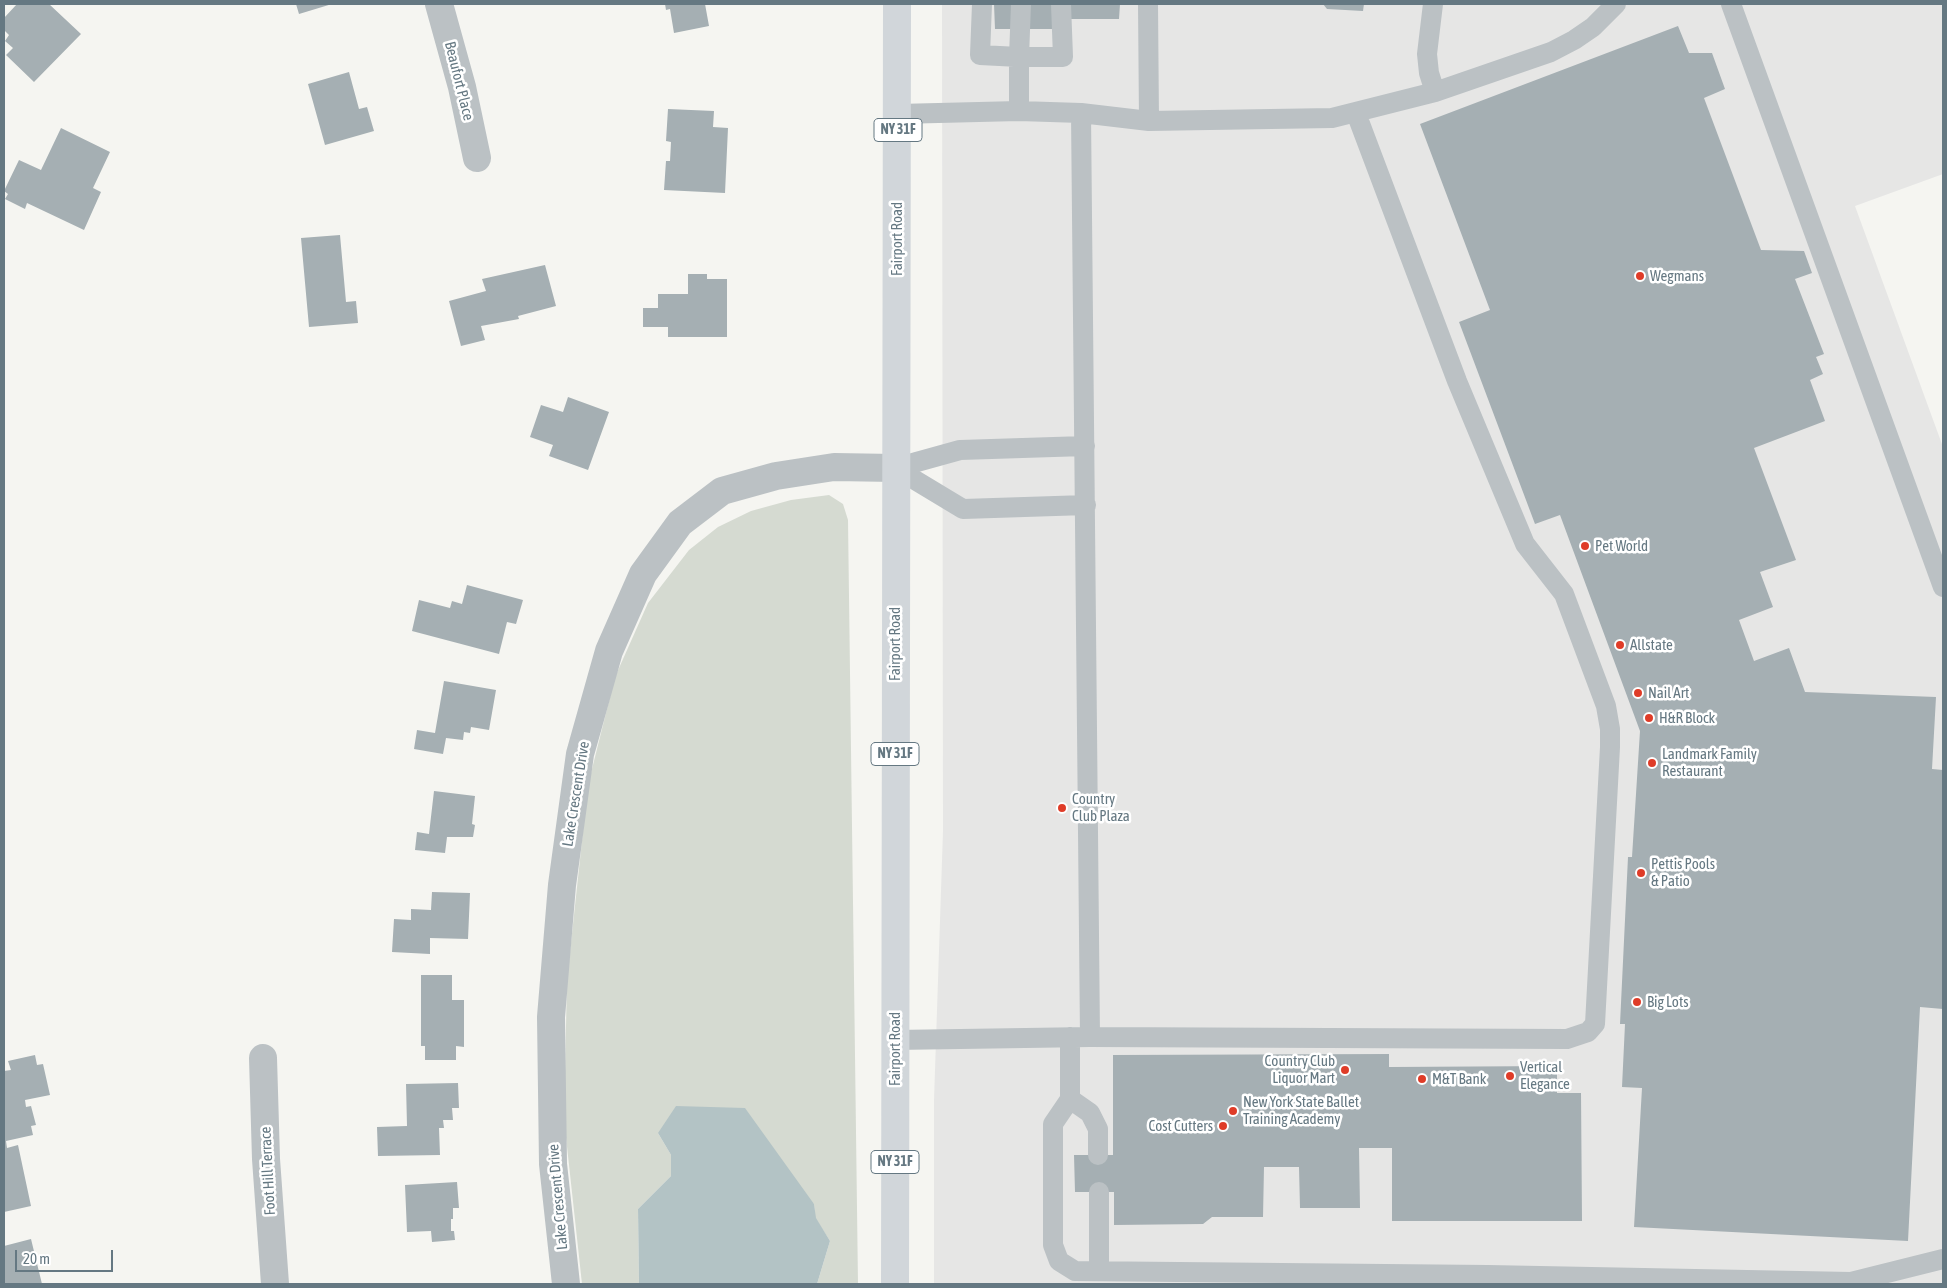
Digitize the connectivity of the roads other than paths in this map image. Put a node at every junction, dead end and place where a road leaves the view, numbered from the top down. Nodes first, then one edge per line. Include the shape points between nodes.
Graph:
1 (439, 4) edge
2 (896, 4) edge
3 (982, 4) edge
4 (1021, 4) edge
5 (1061, 4) edge
6 (1148, 4) edge
7 (1432, 4) edge
8 (1616, 4) edge
9 (1731, 4) edge
10 (1019, 57) junction
11 (1435, 92) junction
12 (1019, 111) junction
13 (1081, 113) junction
14 (898, 114) junction
15 (1356, 114) junction
16 (1148, 121) junction
17 (477, 158) dead end
18 (1085, 446) junction
19 (895, 468) junction
20 (1086, 505) junction
21 (1943, 587) edge
22 (1070, 1037) junction
23 (1090, 1037) junction
24 (895, 1040) junction
25 (263, 1058) dead end
26 (1070, 1099) junction
27 (1098, 1155) dead end
28 (1099, 1192) dead end
29 (1943, 1259) edge
30 (1099, 1271) junction
31 (1134, 1278) edge
32 (1252, 1278) edge
33 (275, 1284) edge
34 (566, 1284) edge
35 (895, 1284) edge

1 - 17 street, Beaufort Place via 462,86
2 - 14 main road, Fairport Road / NY 31F
3 - 10 lane via 980,55
4 - 10 lane
5 - 10 lane via 1063,56
6 - 16 lane
7 - 11 lane via 1427,54
8 - 11 lane via 1593,27 1550,52
9 - 21 lane
10 - 12 lane
11 - 15 lane
12 - 13 lane
12 - 14 lane
13 - 16 lane
13 - 18 lane
14 - 19 main road, Fairport Road / NY 31F
15 - 16 lane via 1332,118
15 - 23 lane via 1457,381 1525,544 1564,594 1606,706 1610,747 1595,1024 1588,1032 1567,1038
18 - 19 lane via 960,450
18 - 20 lane
19 - 20 lane via 963,509
19 - 24 main road, Fairport Road / NY 31F
19 - 34 street, Lake Crescent Drive via 834,467 776,476 722,492 680,523 643,574 609,651 580,754 562,885 551,1017 553,1164
20 - 23 lane
22 - 23 lane
22 - 24 lane
22 - 26 lane
24 - 35 main road, Fairport Road / NY 31F
25 - 33 street, Foot Hill Terrace
26 - 27 lane via 1090,1112 1098,1129
26 - 30 lane via 1053,1124 1053,1245 1059,1261 1076,1271
28 - 30 lane
29 - 32 lane via 1852,1282
30 - 31 lane
31 - 32 lane

